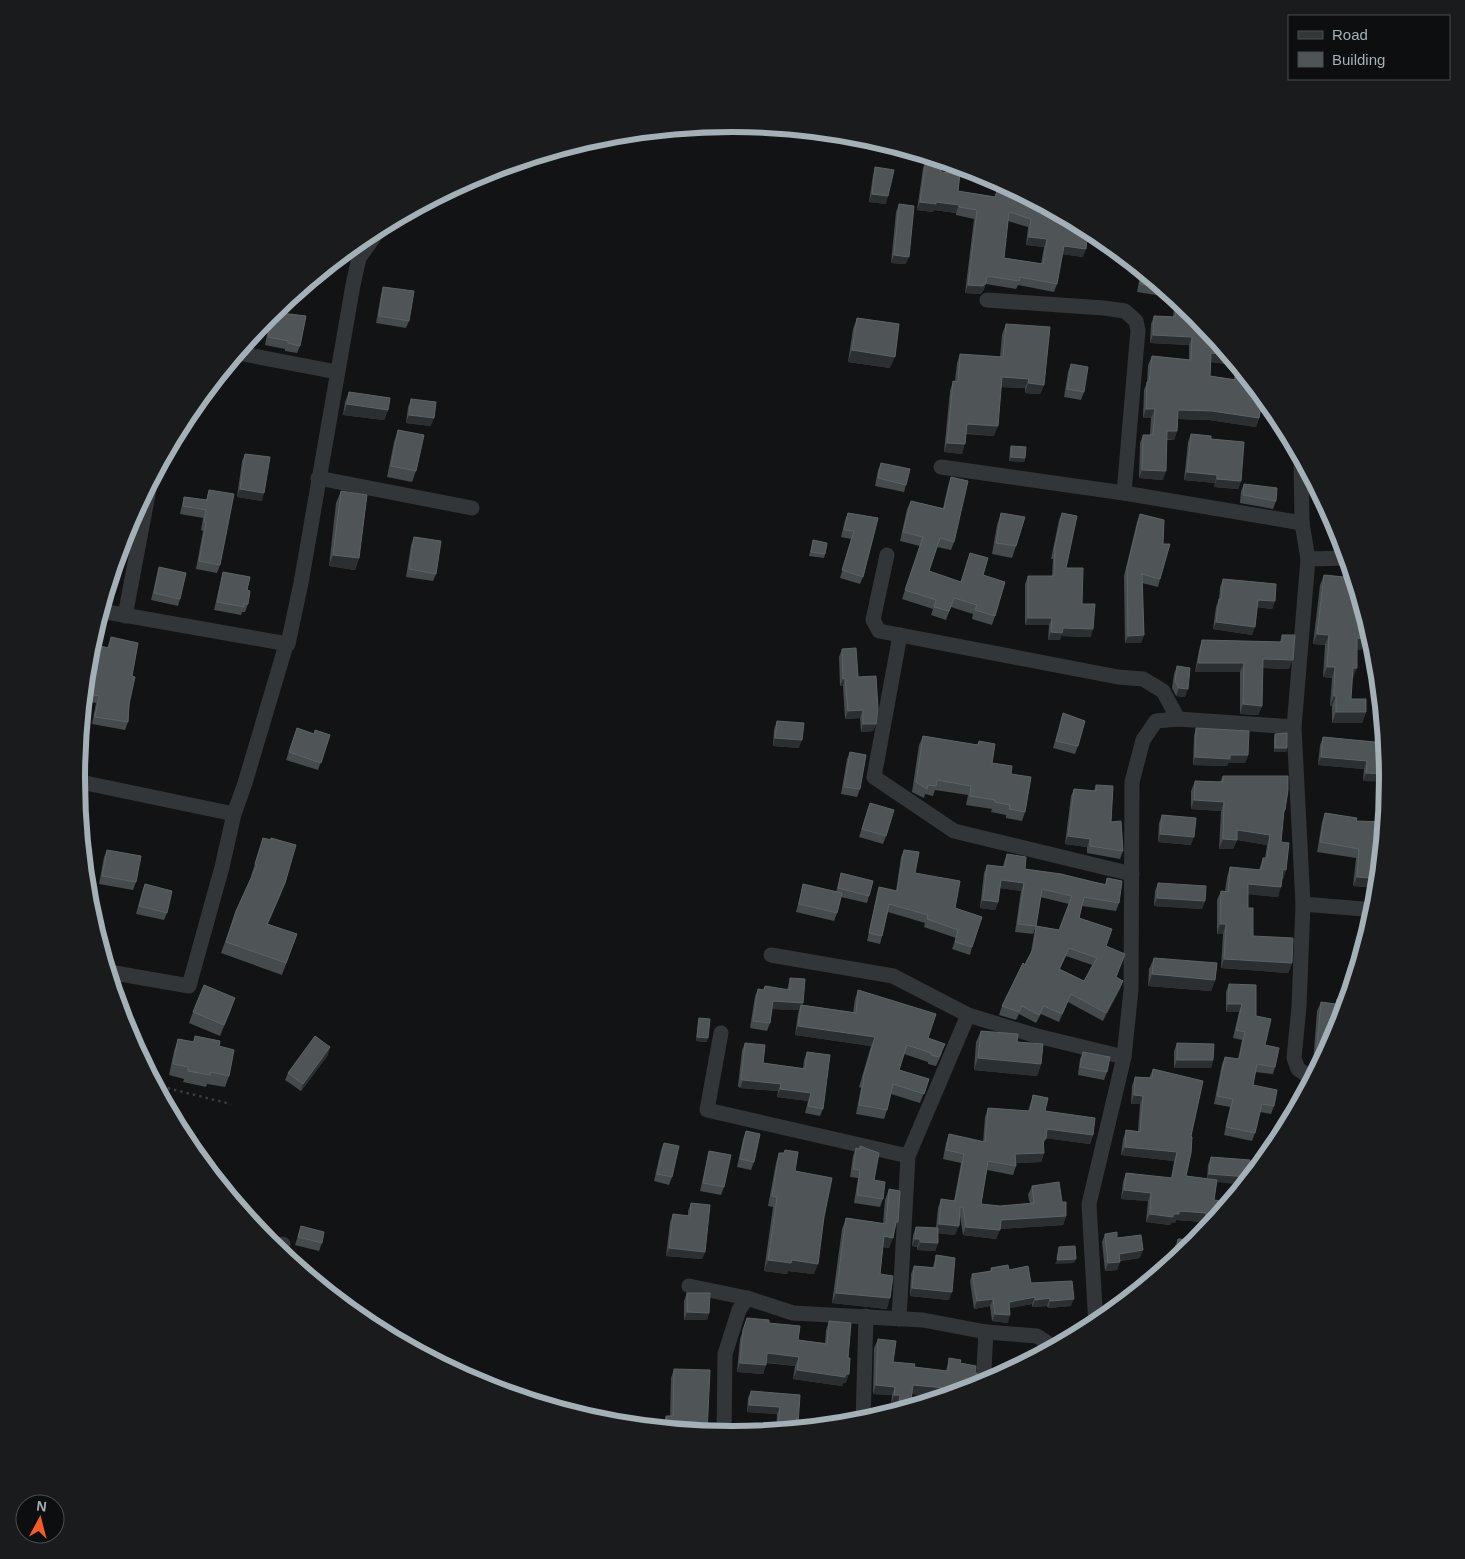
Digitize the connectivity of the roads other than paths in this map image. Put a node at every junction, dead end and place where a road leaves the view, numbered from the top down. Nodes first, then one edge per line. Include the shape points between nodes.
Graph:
1 (369, 244) edge
2 (987, 300) dead end
3 (245, 354) edge
4 (337, 372) junction
5 (941, 467) dead end
6 (1301, 471) edge
7 (318, 478) junction
8 (1124, 493) junction
9 (146, 507) edge
10 (472, 508) dead end
11 (1302, 523) junction
12 (887, 555) dead end
13 (1341, 558) edge
14 (1308, 559) junction
15 (107, 612) edge
16 (125, 616) junction
17 (900, 636) junction
18 (288, 644) junction
19 (1178, 719) junction
20 (1294, 727) junction
21 (85, 783) edge
22 (234, 814) junction
23 (1132, 874) junction
24 (1303, 904) junction
25 (1367, 909) edge
26 (772, 955) dead end
27 (115, 973) edge
28 (968, 1015) junction
29 (721, 1033) dead end
30 (1124, 1057) junction
31 (1308, 1076) edge
32 (908, 1156) junction
33 (690, 1286) dead end
34 (747, 1298) junction
35 (866, 1316) junction
36 (1095, 1316) edge
37 (899, 1319) junction
38 (986, 1332) junction
39 (1049, 1344) edge
40 (984, 1376) edge
41 (863, 1414) edge
42 (724, 1427) edge

1 - 4 street via 359,258 352,285
2 - 8 street via 1104,308 1125,311 1136,321 1138,330
3 - 4 street
4 - 7 street
5 - 8 street
6 - 11 street
7 - 10 street
7 - 18 street
8 - 11 street
9 - 16 street
11 - 14 street
12 - 17 street via 873,620 879,631
13 - 14 street
14 - 20 street
15 - 16 street
16 - 18 street
17 - 19 street via 1143,679 1163,691
17 - 23 street via 874,777 954,831
18 - 22 street
19 - 20 street
19 - 23 street via 1156,721 1143,740 1132,782
20 - 24 street
21 - 22 street
22 - 27 street via 189,986
23 - 30 street via 1130,990
24 - 25 street
24 - 31 street via 1294,1058 1298,1069
26 - 28 street via 893,976
28 - 30 street
28 - 32 street
29 - 32 street via 707,1110
30 - 36 street via 1089,1204
32 - 37 street
33 - 34 street
34 - 35 street via 793,1313
34 - 42 street via 739,1310 725,1354
35 - 37 street
35 - 41 street
37 - 38 street via 923,1320
38 - 39 street via 1037,1336
38 - 40 street

